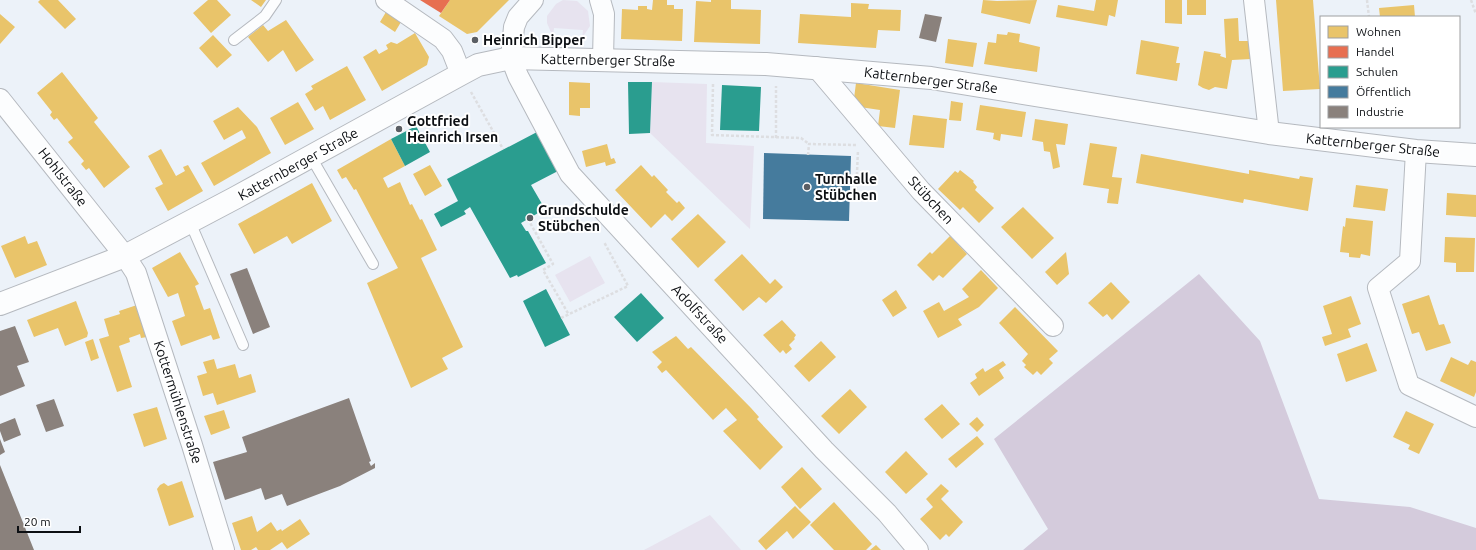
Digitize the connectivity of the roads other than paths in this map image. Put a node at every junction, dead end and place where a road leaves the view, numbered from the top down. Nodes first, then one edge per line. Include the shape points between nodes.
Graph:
1 (276, 0) edge
2 (386, 0) edge
3 (533, 0) edge
4 (600, 0) edge
5 (1254, 0) edge
6 (234, 40) dead end
7 (511, 58) junction
8 (603, 59) junction
9 (816, 67) junction
10 (465, 83) junction
11 (0, 99) edge
12 (1269, 134) junction
13 (1416, 151) junction
14 (1476, 154) edge
15 (311, 157) junction
16 (190, 222) junction
17 (125, 256) junction
18 (373, 264) dead end
19 (0, 304) edge
20 (1053, 326) dead end
21 (243, 345) dead end
22 (1476, 418) edge
23 (224, 550) edge
24 (918, 550) edge

1 - 6 lane via 266,16
2 - 10 street via 443,39 452,51
3 - 7 street via 518,17 514,27
4 - 8 street via 604,14
5 - 12 street
7 - 8 street, Katternberger Straße
7 - 10 street, Katternberger Straße via 478,65
7 - 24 street, Adolfstraße via 570,174 824,450 887,513
8 - 9 street, Katternberger Straße
9 - 12 street, Katternberger Straße via 931,78
9 - 20 street, Stübchen via 921,191
10 - 15 street, Katternberger Straße
11 - 17 street, Hohlstraße
12 - 13 street, Katternberger Straße
13 - 14 street, Katternberger Straße
13 - 22 street via 1410,261 1378,288 1409,385
15 - 16 street, Katternberger Straße
15 - 18 lane
16 - 17 street, Katternberger Straße
16 - 21 lane
17 - 19 street, Katternberger Straße
17 - 23 street, Kottermühlenstraße via 138,280

